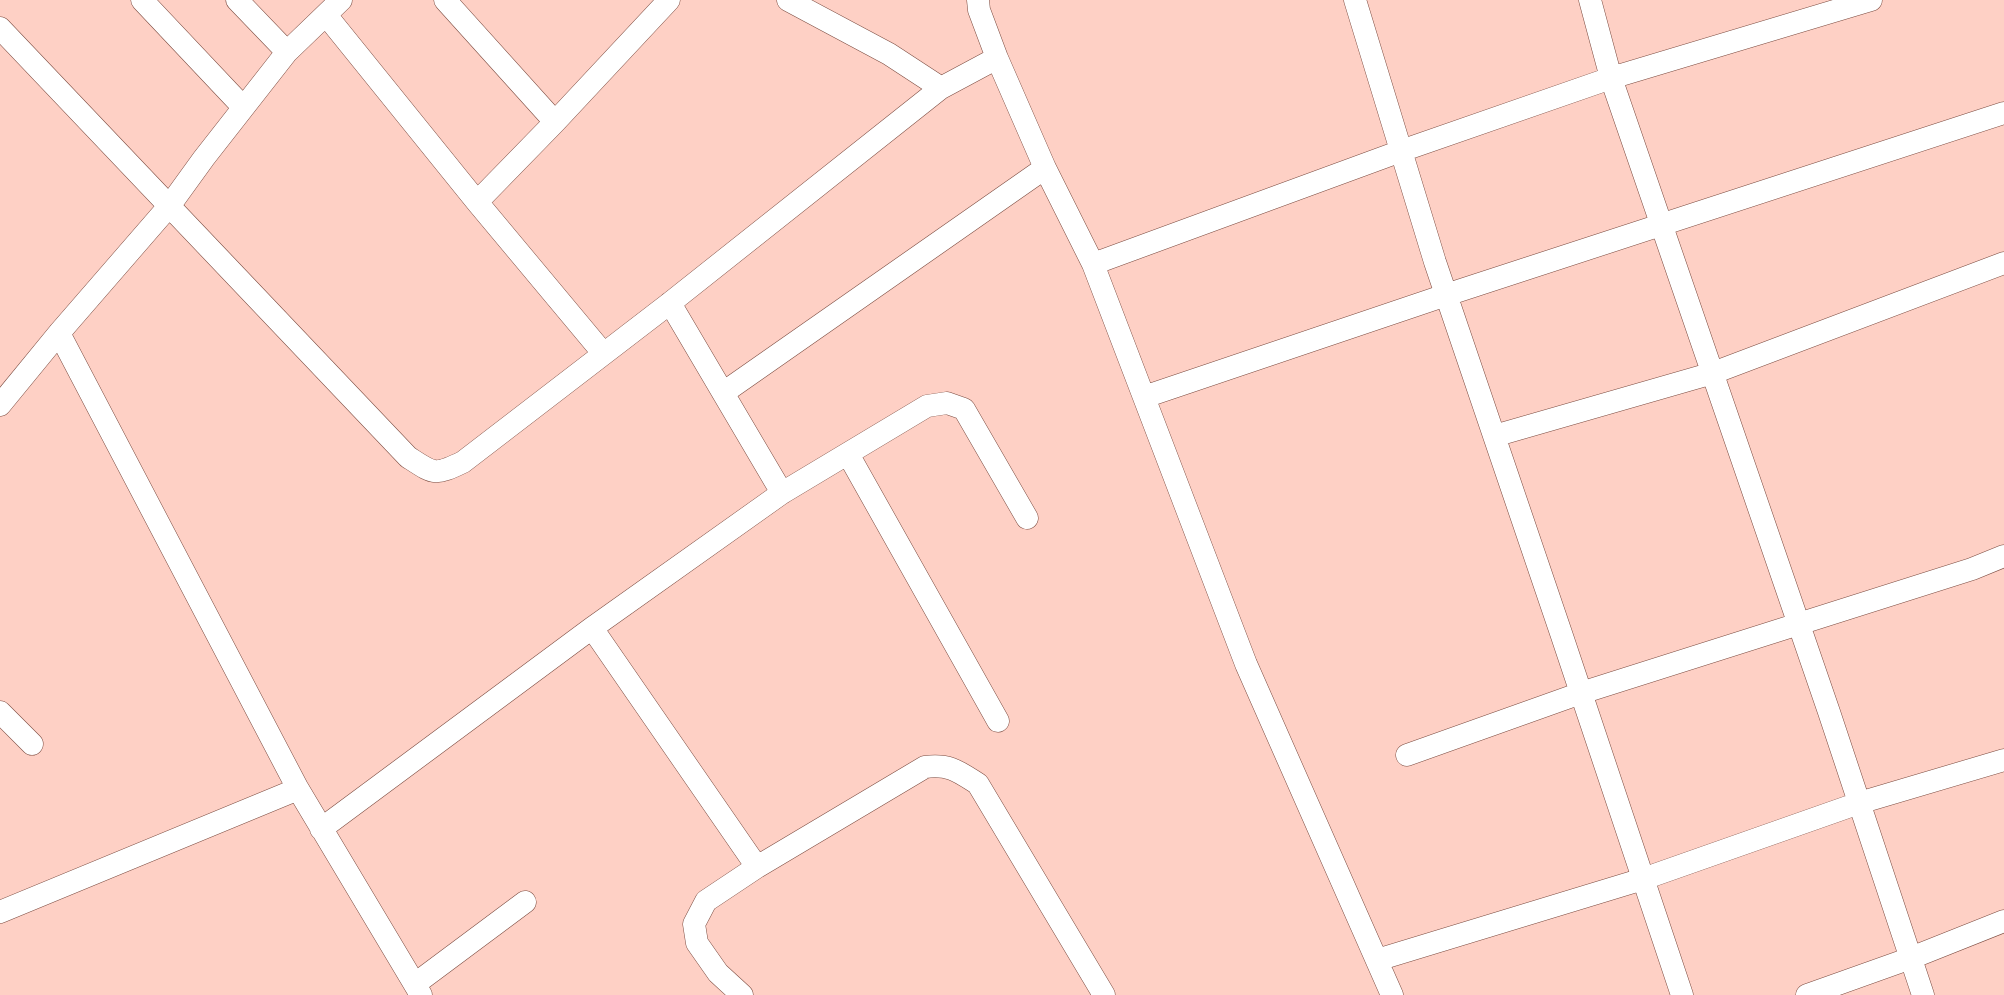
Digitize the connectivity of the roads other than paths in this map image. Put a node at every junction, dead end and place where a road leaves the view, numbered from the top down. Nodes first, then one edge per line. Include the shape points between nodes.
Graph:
1 (142, 0) edge
2 (237, 0) edge
3 (445, 0) edge
4 (669, 0) edge
5 (788, 0) edge
6 (978, 0) edge
7 (1354, 0) edge
8 (1590, 0) edge
9 (1871, 0) edge
10 (333, 8) edge
11 (0, 28) edge
12 (287, 52) junction
13 (997, 58) junction
14 (1612, 78) junction
15 (941, 88) junction
16 (243, 107) junction
17 (2004, 113) edge
18 (555, 122) junction
19 (1400, 151) junction
20 (1045, 168) junction
21 (476, 202) junction
22 (170, 205) junction
23 (1662, 225) junction
24 (2004, 263) edge
25 (1093, 264) junction
26 (1446, 295) junction
27 (670, 302) junction
28 (59, 333) junction
29 (603, 353) junction
30 (1713, 373) junction
31 (723, 393) junction
32 (1144, 397) junction
33 (0, 405) edge
34 (1494, 436) junction
35 (848, 454) junction
36 (782, 493) junction
37 (1027, 518) dead end
38 (2004, 556) edge
39 (1798, 624) junction
40 (592, 628) junction
41 (1581, 693) junction
42 (0, 712) edge
43 (998, 721) dead end
44 (32, 744) dead end
45 (1407, 755) dead end
46 (2004, 760) edge
47 (298, 789) junction
48 (1859, 803) junction
49 (321, 829) junction
50 (757, 867) junction
51 (1643, 879) junction
52 (525, 902) dead end
53 (0, 912) edge
54 (2004, 921) edge
55 (1911, 958) junction
56 (1377, 960) junction
57 (418, 989) edge
58 (1102, 994) edge
59 (742, 995) edge
60 (1392, 995) edge
61 (1682, 995) edge
62 (1807, 995) edge
63 (1923, 995) edge

1 - 16 street
2 - 12 street
3 - 18 street
4 - 18 street
5 - 15 street via 889,54
6 - 13 street via 979,10
7 - 19 street
8 - 14 street
9 - 14 street
10 - 12 street
10 - 21 street
11 - 22 street
12 - 16 street
13 - 15 street
13 - 20 street
14 - 19 street
14 - 23 street
15 - 27 street
16 - 22 street
17 - 23 street
18 - 21 street
19 - 25 street
19 - 26 street
20 - 25 street
20 - 31 street
21 - 29 street
22 - 28 street
22 - 29 street via 408,457 429,471 441,472 463,462
23 - 26 street
23 - 30 street
24 - 30 street
25 - 32 street
26 - 32 street
26 - 34 street
27 - 29 street
27 - 31 street
28 - 33 street
28 - 47 street
30 - 34 street
30 - 39 street
31 - 36 street
32 - 56 street via 1246,664
34 - 41 street
35 - 36 street
35 - 37 street via 927,406 947,403 964,410
35 - 43 street
36 - 40 street
38 - 39 street via 1972,569
39 - 41 street
39 - 48 street
40 - 49 street
40 - 50 street
41 - 45 street
41 - 51 street
42 - 44 street
46 - 48 street
47 - 49 street
47 - 53 street
48 - 51 street
48 - 55 street
49 - 57 street
50 - 58 street via 925,767 941,765 959,771 978,784
50 - 59 street via 706,901 694,924 697,943 718,973
51 - 56 street
51 - 61 street
52 - 57 street
54 - 55 street
55 - 62 street
55 - 63 street
56 - 60 street

